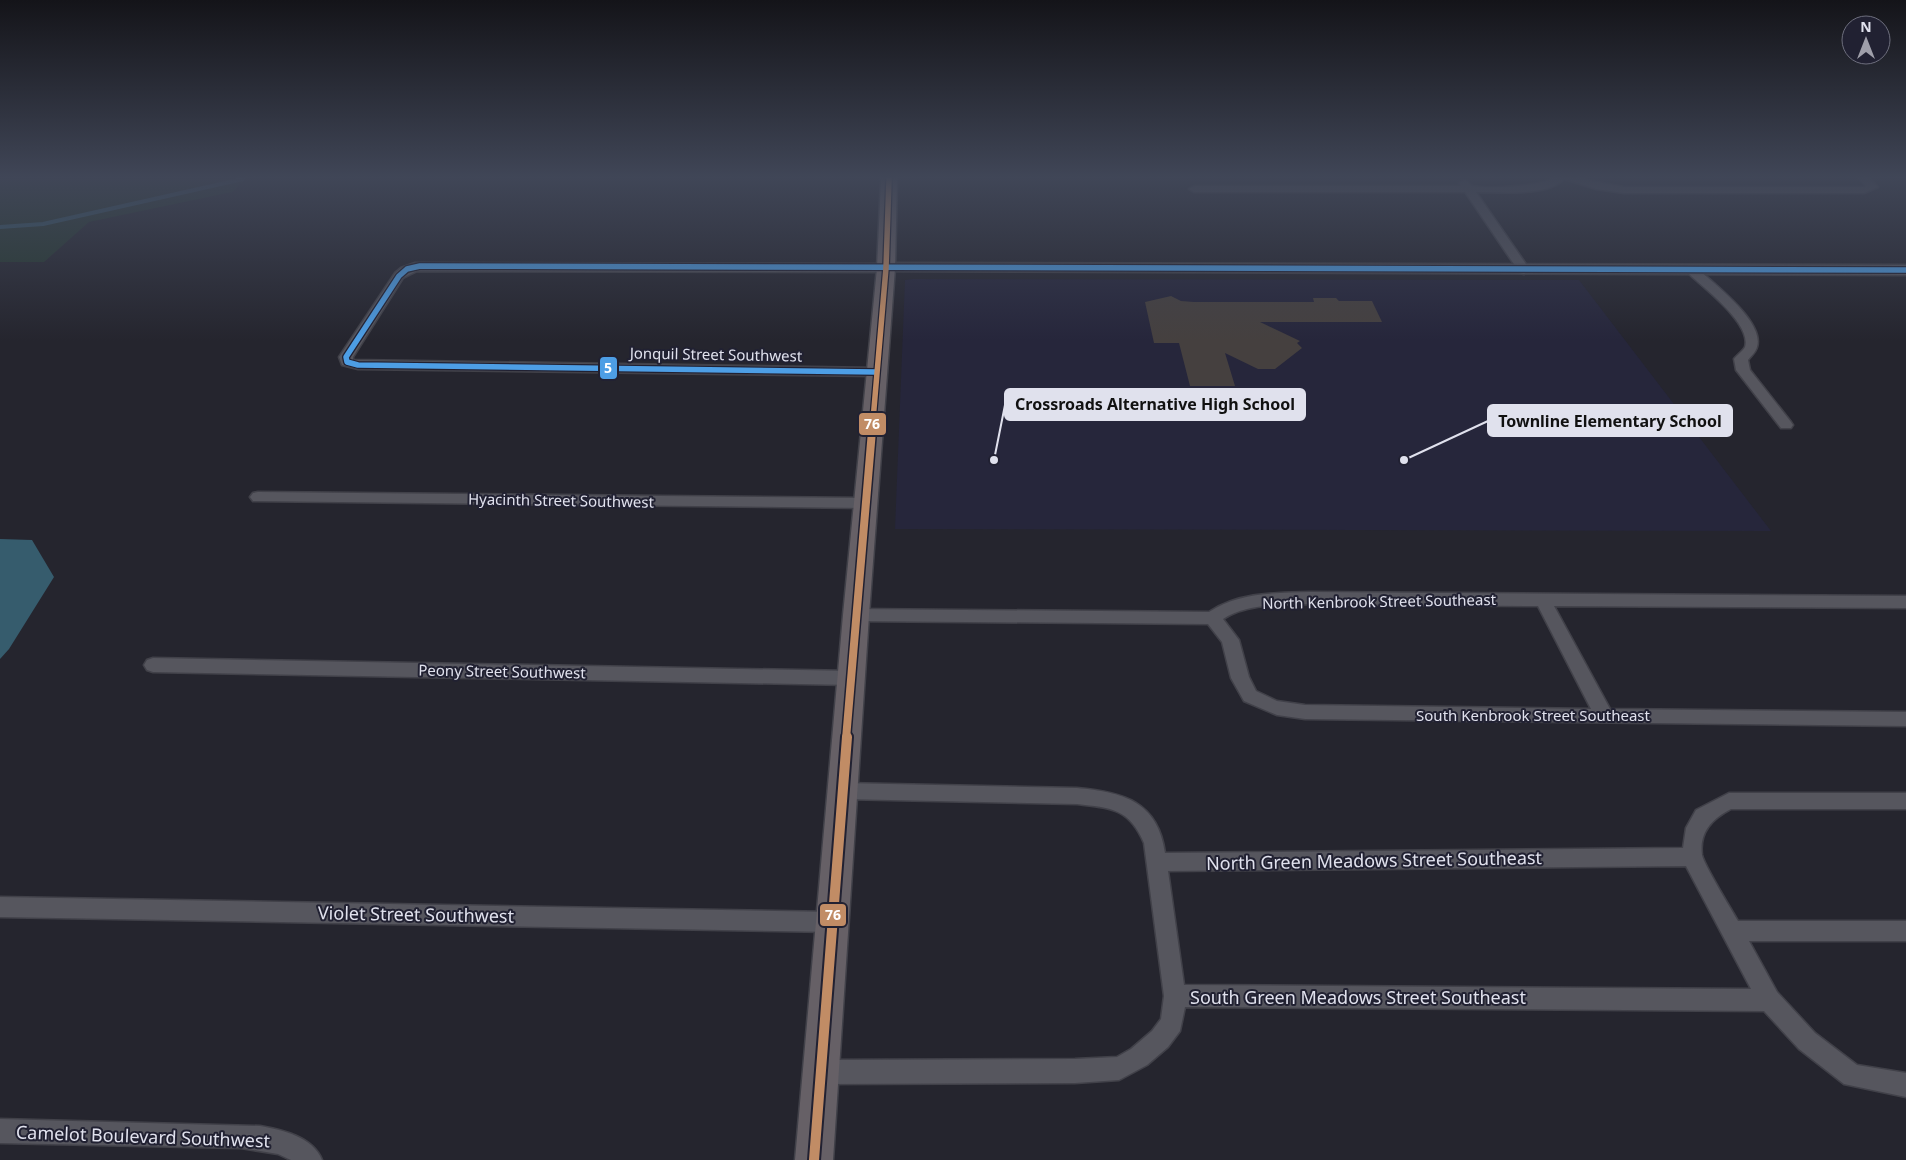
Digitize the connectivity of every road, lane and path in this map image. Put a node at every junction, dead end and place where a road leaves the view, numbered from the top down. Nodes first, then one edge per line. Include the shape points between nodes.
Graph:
1 (887, 233) edge
2 (1499, 233) edge
3 (886, 268) junction
4 (1524, 270) junction
5 (1906, 270) edge
6 (1693, 271) junction
7 (876, 372) junction
8 (1786, 425) dead end
9 (258, 497) dead end
10 (865, 503) junction
11 (1542, 600) junction
12 (1906, 602) edge
13 (856, 615) junction
14 (1212, 618) junction
15 (153, 665) dead end
16 (851, 678) junction
17 (1604, 715) junction
18 (1906, 720) edge
19 (843, 790) junction
20 (1906, 801) edge
21 (1692, 857) junction
22 (1157, 862) junction
23 (0, 907) edge
24 (833, 922) junction
25 (1731, 930) junction
26 (1906, 931) edge
27 (1175, 996) junction
28 (1768, 1000) junction
29 (821, 1072) junction
30 (1906, 1085) edge
31 (0, 1131) edge
32 (310, 1160) edge
33 (814, 1160) edge

1 - 3 main road
2 - 4 street
3 - 4 main road
3 - 7 main road
3 - 7 street, Jonquil Street Southwest via 420,266 407,269 399,276 346,357 347,362 358,365
4 - 6 main road
5 - 6 main road
6 - 8 street via 1743,319 1753,336 1751,348 1741,358 1743,370
7 - 10 main road
9 - 10 street, Hyacinth Street Southwest
10 - 13 main road
11 - 12 street, North Kenbrook Street Southeast
11 - 14 street, North Kenbrook Street Southeast via 1263,600 1230,606
11 - 17 street
13 - 14 street, North Kenbrook Street Southeast via 1146,620
13 - 16 main road
14 - 17 street, South Kenbrook Street Southeast via 1230,640 1240,678 1250,696 1277,708 1374,714
15 - 16 street, Peony Street Southwest
16 - 19 main road
17 - 18 street, South Kenbrook Street Southeast
19 - 22 street via 1109,799 1128,804 1148,826
19 - 24 main road
20 - 21 street via 1729,801 1710,810 1696,825
21 - 22 street, North Green Meadows Street Southeast
21 - 25 street
22 - 27 street
23 - 24 street, Violet Street Southwest
24 - 29 main road
25 - 26 street
25 - 28 street
27 - 28 street, South Green Meadows Street Southeast
27 - 29 street, South Green Meadows Street Southeast via 1172,1023 1160,1040 1119,1068
28 - 30 street via 1807,1042 1852,1076
29 - 33 main road
31 - 32 street, Camelot Boulevard Southwest via 241,1136 276,1140 301,1151

